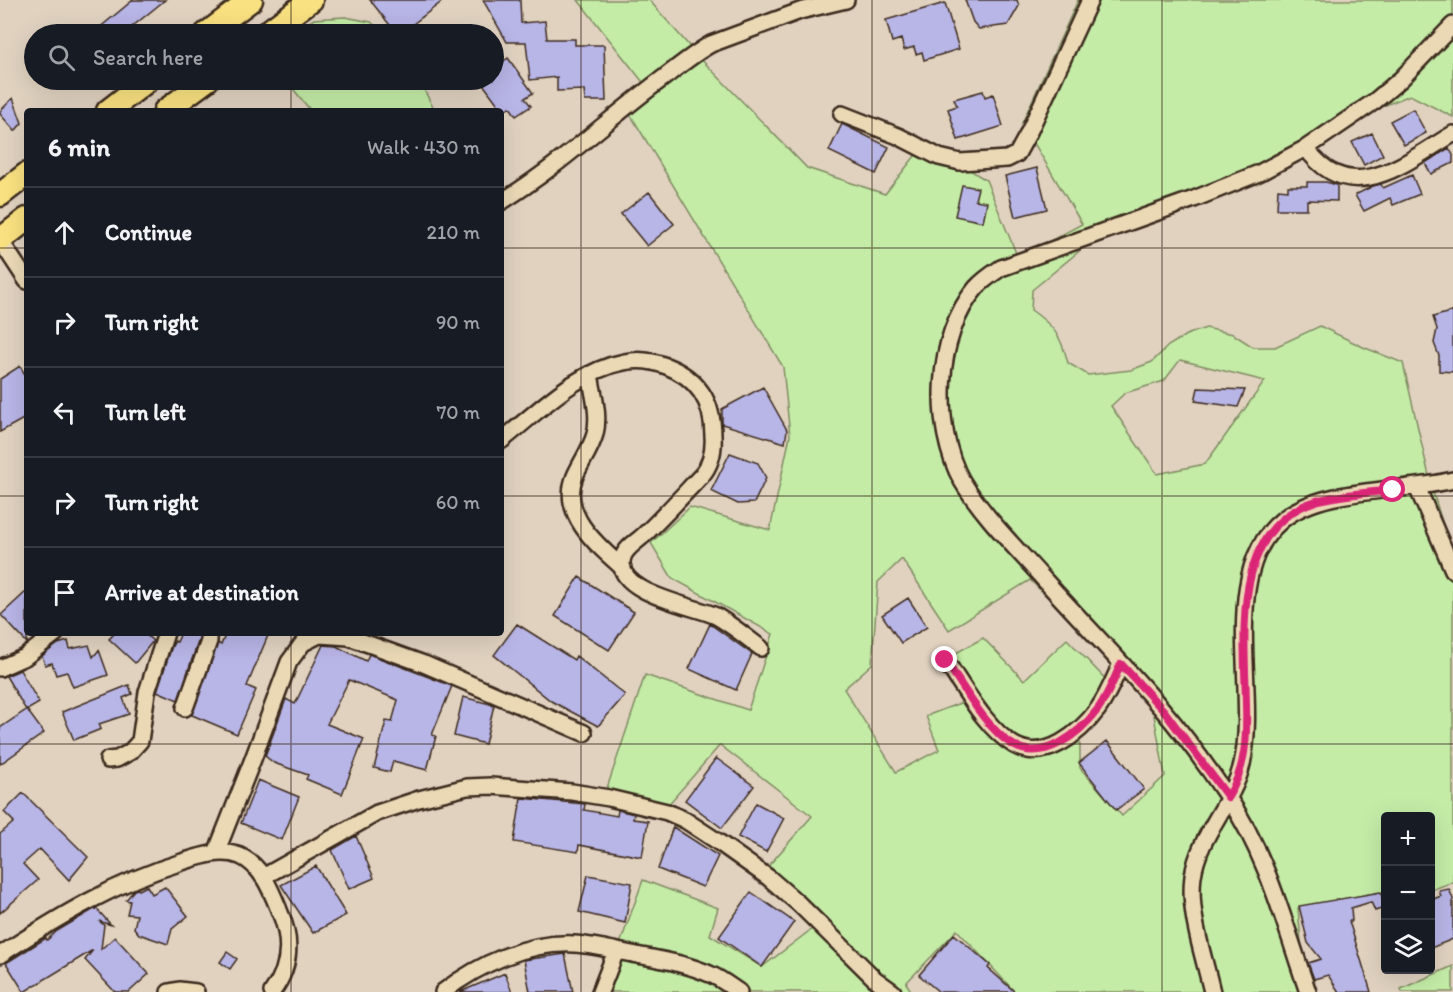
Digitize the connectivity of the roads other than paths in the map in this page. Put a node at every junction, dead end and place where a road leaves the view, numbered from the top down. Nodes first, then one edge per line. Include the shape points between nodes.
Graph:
1 (251, 0) edge
2 (311, 0) edge
3 (846, 0) edge
4 (1090, 0) edge
5 (219, 24) edge
6 (279, 24) edge
7 (1453, 25) edge
8 (135, 90) edge
9 (193, 90) edge
10 (112, 108) edge
11 (169, 108) edge
12 (842, 114) dead end
13 (1453, 135) edge
14 (1306, 148) junction
15 (24, 176) edge
16 (0, 195) edge
17 (504, 200) edge
18 (24, 221) edge
19 (0, 240) edge
20 (24, 276) edge
21 (590, 374) junction
22 (504, 439) edge
23 (1453, 480) edge
24 (1417, 487) junction
25 (623, 568) junction
26 (1453, 570) edge
27 (52, 636) edge
28 (165, 636) edge
29 (209, 636) edge
30 (317, 636) edge
31 (334, 636) edge
32 (761, 648) dead end
33 (945, 660) dead end
34 (1121, 664) junction
35 (0, 669) edge
36 (185, 708) dead end
37 (584, 733) dead end
38 (108, 760) dead end
39 (1228, 797) junction
40 (216, 853) junction
41 (263, 876) junction
42 (616, 951) junction
43 (0, 955) edge
44 (169, 992) edge
45 (196, 992) edge
46 (272, 992) edge
47 (443, 992) edge
48 (600, 992) edge
49 (739, 992) edge
50 (893, 992) edge
51 (1212, 992) edge
52 (1308, 992) edge

1 - 5 highway
2 - 6 highway
3 - 17 street via 800,11 700,50
4 - 12 street via 1028,134 1012,157 969,163 944,160
7 - 14 street via 1392,86
8 - 10 highway
9 - 11 highway
13 - 14 street via 1390,170 1361,180 1326,170
14 - 34 street via 1259,173 1194,199 1001,268 969,297 953,328 944,378 944,428 962,480 1015,547
15 - 16 highway
18 - 19 highway
19 - 20 street
21 - 22 street via 573,383
21 - 25 street via 596,424 572,486 572,502 587,534
21 - 25 street via 634,360 663,365 691,381 701,392 711,416 713,443 706,471 627,549 622,558
23 - 24 street
24 - 26 street
24 - 39 street via 1315,502 1282,519 1268,535 1253,567 1246,600 1246,740 1240,772
25 - 32 street via 632,581 653,596 714,615
27 - 35 street via 25,657
28 - 38 street via 147,692 140,741 130,752
29 - 36 street
30 - 40 street via 303,643 289,662
31 - 37 street via 349,637 424,664
33 - 34 street via 990,724 1027,751 1055,747 1078,729 1102,702
34 - 39 street via 1164,711
39 - 51 street via 1203,844 1193,877 1195,913
39 - 52 street via 1259,855
40 - 41 street via 241,857
40 - 43 street via 164,868 103,893
41 - 46 street via 283,919 289,950
41 - 50 street via 377,813 459,788 491,786 609,798 667,812 717,841 769,878 874,979
42 - 47 street via 572,944 516,953 492,962
42 - 48 street
42 - 49 street via 694,968
44 - 45 street

